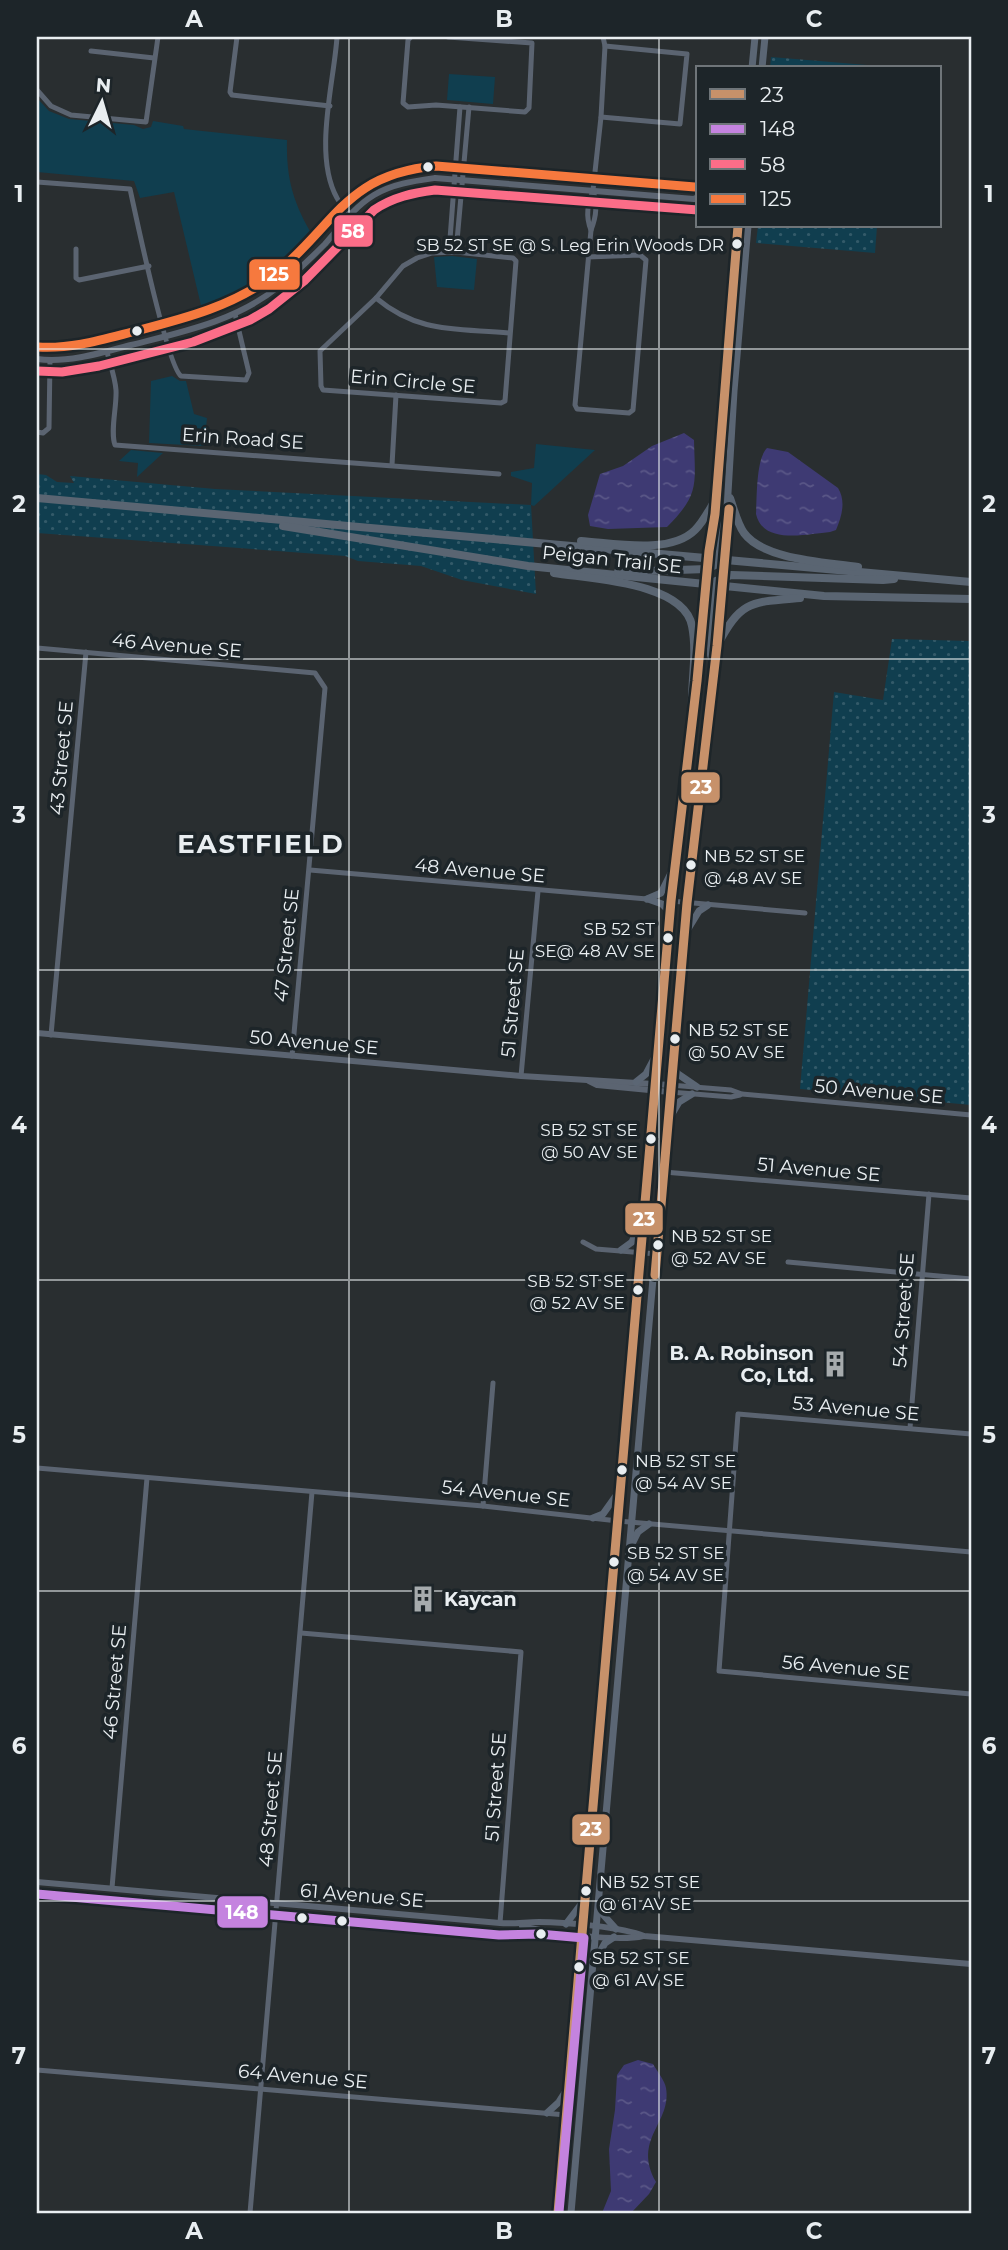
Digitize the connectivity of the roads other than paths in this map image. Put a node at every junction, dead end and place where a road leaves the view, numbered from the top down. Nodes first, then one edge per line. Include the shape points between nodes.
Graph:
1 (158, 37) edge
2 (236, 37) edge
3 (337, 37) edge
4 (411, 37) edge
5 (448, 37) edge
6 (603, 37) edge
7 (754, 37) edge
8 (765, 37) edge
9 (524, 39) edge
10 (605, 47) junction
11 (91, 51) dead end
12 (154, 58) junction
13 (752, 66) edge
14 (762, 66) edge
15 (37, 90) edge
16 (330, 106) junction
17 (460, 107) junction
18 (470, 107) junction
19 (601, 117) junction
20 (459, 180) junction
21 (37, 182) edge
22 (593, 190) junction
23 (696, 200) edge
24 (350, 214) junction
25 (738, 228) edge
26 (748, 228) edge
27 (76, 249) dead end
28 (449, 252) junction
29 (456, 252) junction
30 (588, 257) junction
31 (149, 265) junction
32 (376, 298) junction
33 (235, 314) junction
34 (509, 333) junction
35 (166, 337) junction
36 (107, 352) junction
37 (37, 359) edge
38 (50, 360) junction
39 (396, 395) junction
40 (37, 432) edge
41 (392, 466) junction
42 (499, 474) dead end
43 (717, 497) junction
44 (730, 498) junction
45 (37, 499) edge
46 (715, 514) joint
47 (253, 519) junction
48 (533, 542) junction
49 (714, 564) junction
50 (528, 566) junction
51 (609, 573) junction
52 (880, 574) junction
53 (904, 577) junction
54 (971, 582) edge
55 (716, 583) junction
56 (824, 596) junction
57 (971, 599) edge
58 (717, 646) junction
59 (37, 648) edge
60 (86, 652) junction
61 (714, 663) junction
62 (315, 673) joint
63 (692, 717) junction
64 (675, 863) junction
65 (310, 870) junction
66 (538, 891) junction
67 (647, 899) junction
68 (671, 901) junction
69 (687, 903) junction
70 (708, 905) junction
71 (670, 912) junction
72 (805, 912) dead end
73 (684, 939) junction
74 (37, 1033) edge
75 (51, 1035) junction
76 (658, 1050) junction
77 (292, 1056) junction
78 (672, 1066) junction
79 (522, 1076) junction
80 (588, 1081) junction
81 (636, 1082) junction
82 (654, 1087) junction
83 (698, 1087) junction
84 (670, 1089) junction
85 (692, 1094) junction
86 (742, 1094) junction
87 (971, 1115) edge
88 (667, 1122) junction
89 (664, 1172) junction
90 (929, 1194) junction
91 (971, 1198) edge
92 (643, 1218) junction
93 (583, 1242) dead end
94 (621, 1250) junction
95 (641, 1252) junction
96 (657, 1254) junction
97 (789, 1262) dead end
98 (921, 1275) junction
99 (971, 1279) edge
100 (493, 1383) dead end
101 (910, 1428) junction
102 (971, 1434) edge
103 (37, 1468) edge
104 (147, 1478) junction
105 (621, 1490) junction
106 (312, 1492) junction
107 (483, 1506) junction
108 (593, 1518) junction
109 (618, 1521) junction
110 (633, 1523) junction
111 (649, 1524) junction
112 (730, 1531) junction
113 (631, 1545) junction
114 (971, 1552) edge
115 (301, 1633) junction
116 (971, 1694) edge
117 (37, 1882) edge
118 (112, 1888) junction
119 (584, 1899) junction
120 (277, 1903) junction
121 (599, 1910) junction
122 (500, 1923) junction
123 (517, 1924) junction
124 (566, 1924) junction
125 (582, 1930) junction
126 (597, 1931) junction
127 (615, 1933) junction
128 (594, 1963) junction
129 (971, 1964) edge
130 (37, 2070) edge
131 (568, 2087) junction
132 (261, 2088) junction
133 (547, 2113) junction
134 (566, 2115) junction
135 (250, 2213) edge
136 (558, 2213) edge
137 (572, 2213) edge

1 - 12 street
2 - 16 street via 232,94
3 - 16 street
4 - 17 street via 403,103 408,107
5 - 9 street
6 - 10 street
7 - 13 main road
8 - 14 main road
9 - 18 street via 532,43 533,54 529,108 525,112
10 - 19 street
10 - 19 street via 687,54 680,124
11 - 12 street
12 - 15 street via 146,122 71,115 51,106
16 - 24 street via 326,140 330,179
17 - 18 street
17 - 20 street
18 - 20 street
19 - 22 street
20 - 22 street
20 - 24 street via 435,178 394,186
20 - 28 street
20 - 29 street
21 - 31 street via 130,189
22 - 23 street
22 - 30 street via 588,201
24 - 33 street via 303,266
25 - 43 main road
26 - 44 main road
27 - 31 street via 79,280
28 - 29 street, Erin Circle SE
28 - 32 street, Erin Circle SE via 432,253 403,266
29 - 34 street, Erin Circle SE via 516,261
30 - 30 street via 575,405 577,409 629,413 646,260 640,255
31 - 35 street
32 - 34 street via 417,323
32 - 39 street, Erin Circle SE via 320,351 321,387
33 - 35 street
33 - 35 street via 249,373 246,380 181,376
34 - 39 street, Erin Circle SE via 505,401 501,404
35 - 36 street
36 - 38 street
36 - 41 street, Erin Road SE via 116,387 115,445
37 - 38 street
38 - 40 street via 49,428
39 - 41 street
41 - 42 street
43 - 46 main road
43 - 48 main road via 694,531 666,544
44 - 49 main road
44 - 52 main road via 743,532 761,547
45 - 47 main road, Peigan Trail SE
46 - 49 main road
47 - 48 main road, Peigan Trail SE
47 - 50 main road, Peigan Trail SE
48 - 49 main road, Peigan Trail SE
49 - 51 main road
49 - 52 main road, Peigan Trail SE
49 - 55 main road
49 - 55 main road
50 - 51 main road, Peigan Trail SE
50 - 63 main road via 645,588 676,601 692,627
51 - 55 main road, Peigan Trail SE
52 - 53 main road, Peigan Trail SE
53 - 54 main road, Peigan Trail SE
53 - 55 main road via 732,575
55 - 56 main road, Peigan Trail SE
55 - 58 main road
55 - 61 main road
55 - 63 main road
56 - 57 main road, Peigan Trail SE
56 - 58 main road via 747,606 735,614
58 - 61 main road
59 - 60 street, 46 Avenue SE
60 - 62 street, 46 Avenue SE
60 - 75 street, 43 Street SE
61 - 69 main road
62 - 65 street, 47 Street SE via 325,688
63 - 64 main road
64 - 67 main road via 662,893
64 - 68 main road
65 - 66 street, 48 Avenue SE
65 - 77 street, 47 Street SE
66 - 67 street, 48 Avenue SE
66 - 79 street, 51 Street SE
67 - 71 main road
68 - 69 street
68 - 71 main road
69 - 70 street
69 - 73 main road
70 - 72 street
70 - 73 main road via 691,921
71 - 76 main road
73 - 78 main road
74 - 75 street, 50 Avenue SE
75 - 77 street, 50 Avenue SE
76 - 81 main road via 649,1070
76 - 82 main road
77 - 79 street, 50 Avenue SE
78 - 83 main road
78 - 84 main road
79 - 80 street, 50 Avenue SE
80 - 81 street, 50 Avenue SE
80 - 82 street, 50 Avenue SE
81 - 82 street, 50 Avenue SE
82 - 84 street, 50 Avenue SE
82 - 92 main road
83 - 84 street, 50 Avenue SE
83 - 86 street, 50 Avenue SE
84 - 85 street, 50 Avenue SE
84 - 88 main road
85 - 86 street, 50 Avenue SE
85 - 88 main road via 676,1105
86 - 87 street, 50 Avenue SE
88 - 89 main road
89 - 90 street, 51 Avenue SE
89 - 96 main road
90 - 91 street, 51 Avenue SE
90 - 98 street, 54 Street SE
92 - 94 main road via 632,1242
92 - 95 main road
93 - 94 street
94 - 95 street
95 - 96 street
95 - 105 main road
96 - 110 main road
97 - 98 street
98 - 99 street
98 - 101 street, 54 Street SE
100 - 107 street
101 - 102 street, 53 Avenue SE
101 - 112 street, 53 Avenue SE via 738,1414
103 - 104 street, 54 Avenue SE
104 - 106 street, 54 Avenue SE
104 - 118 street, 46 Street SE
105 - 108 main road via 609,1508
105 - 109 main road
106 - 107 street, 54 Avenue SE
106 - 115 street, 48 Street SE
107 - 108 street, 54 Avenue SE
108 - 109 street, 54 Avenue SE
109 - 110 street, 54 Avenue SE
109 - 119 main road
110 - 111 street, 54 Avenue SE
110 - 113 main road
111 - 112 street, 54 Avenue SE
111 - 113 main road
112 - 114 street, 54 Avenue SE
112 - 116 street, 56 Avenue SE via 719,1671
113 - 121 main road
115 - 120 street, 48 Street SE
115 - 122 street, 51 Street SE via 521,1652
117 - 118 street, 61 Avenue SE
118 - 120 street, 61 Avenue SE
119 - 124 main road
119 - 125 main road
120 - 122 street, 61 Avenue SE
120 - 132 street, 48 Street SE
121 - 126 main road
121 - 127 main road
122 - 123 street, 61 Avenue SE
123 - 124 street, 61 Avenue SE
123 - 125 street, 61 Avenue SE via 536,1930
124 - 125 street, 61 Avenue SE
125 - 126 street, 61 Avenue SE
125 - 131 main road
126 - 127 street, 61 Avenue SE
126 - 128 main road
127 - 128 main road
127 - 129 street, 61 Avenue SE via 632,1939 644,1936
128 - 137 main road
130 - 132 street, 64 Avenue SE
131 - 133 main road
131 - 134 main road
132 - 133 street, 64 Avenue SE
132 - 135 street, 48 Street SE
133 - 134 street, 64 Avenue SE
134 - 136 main road

